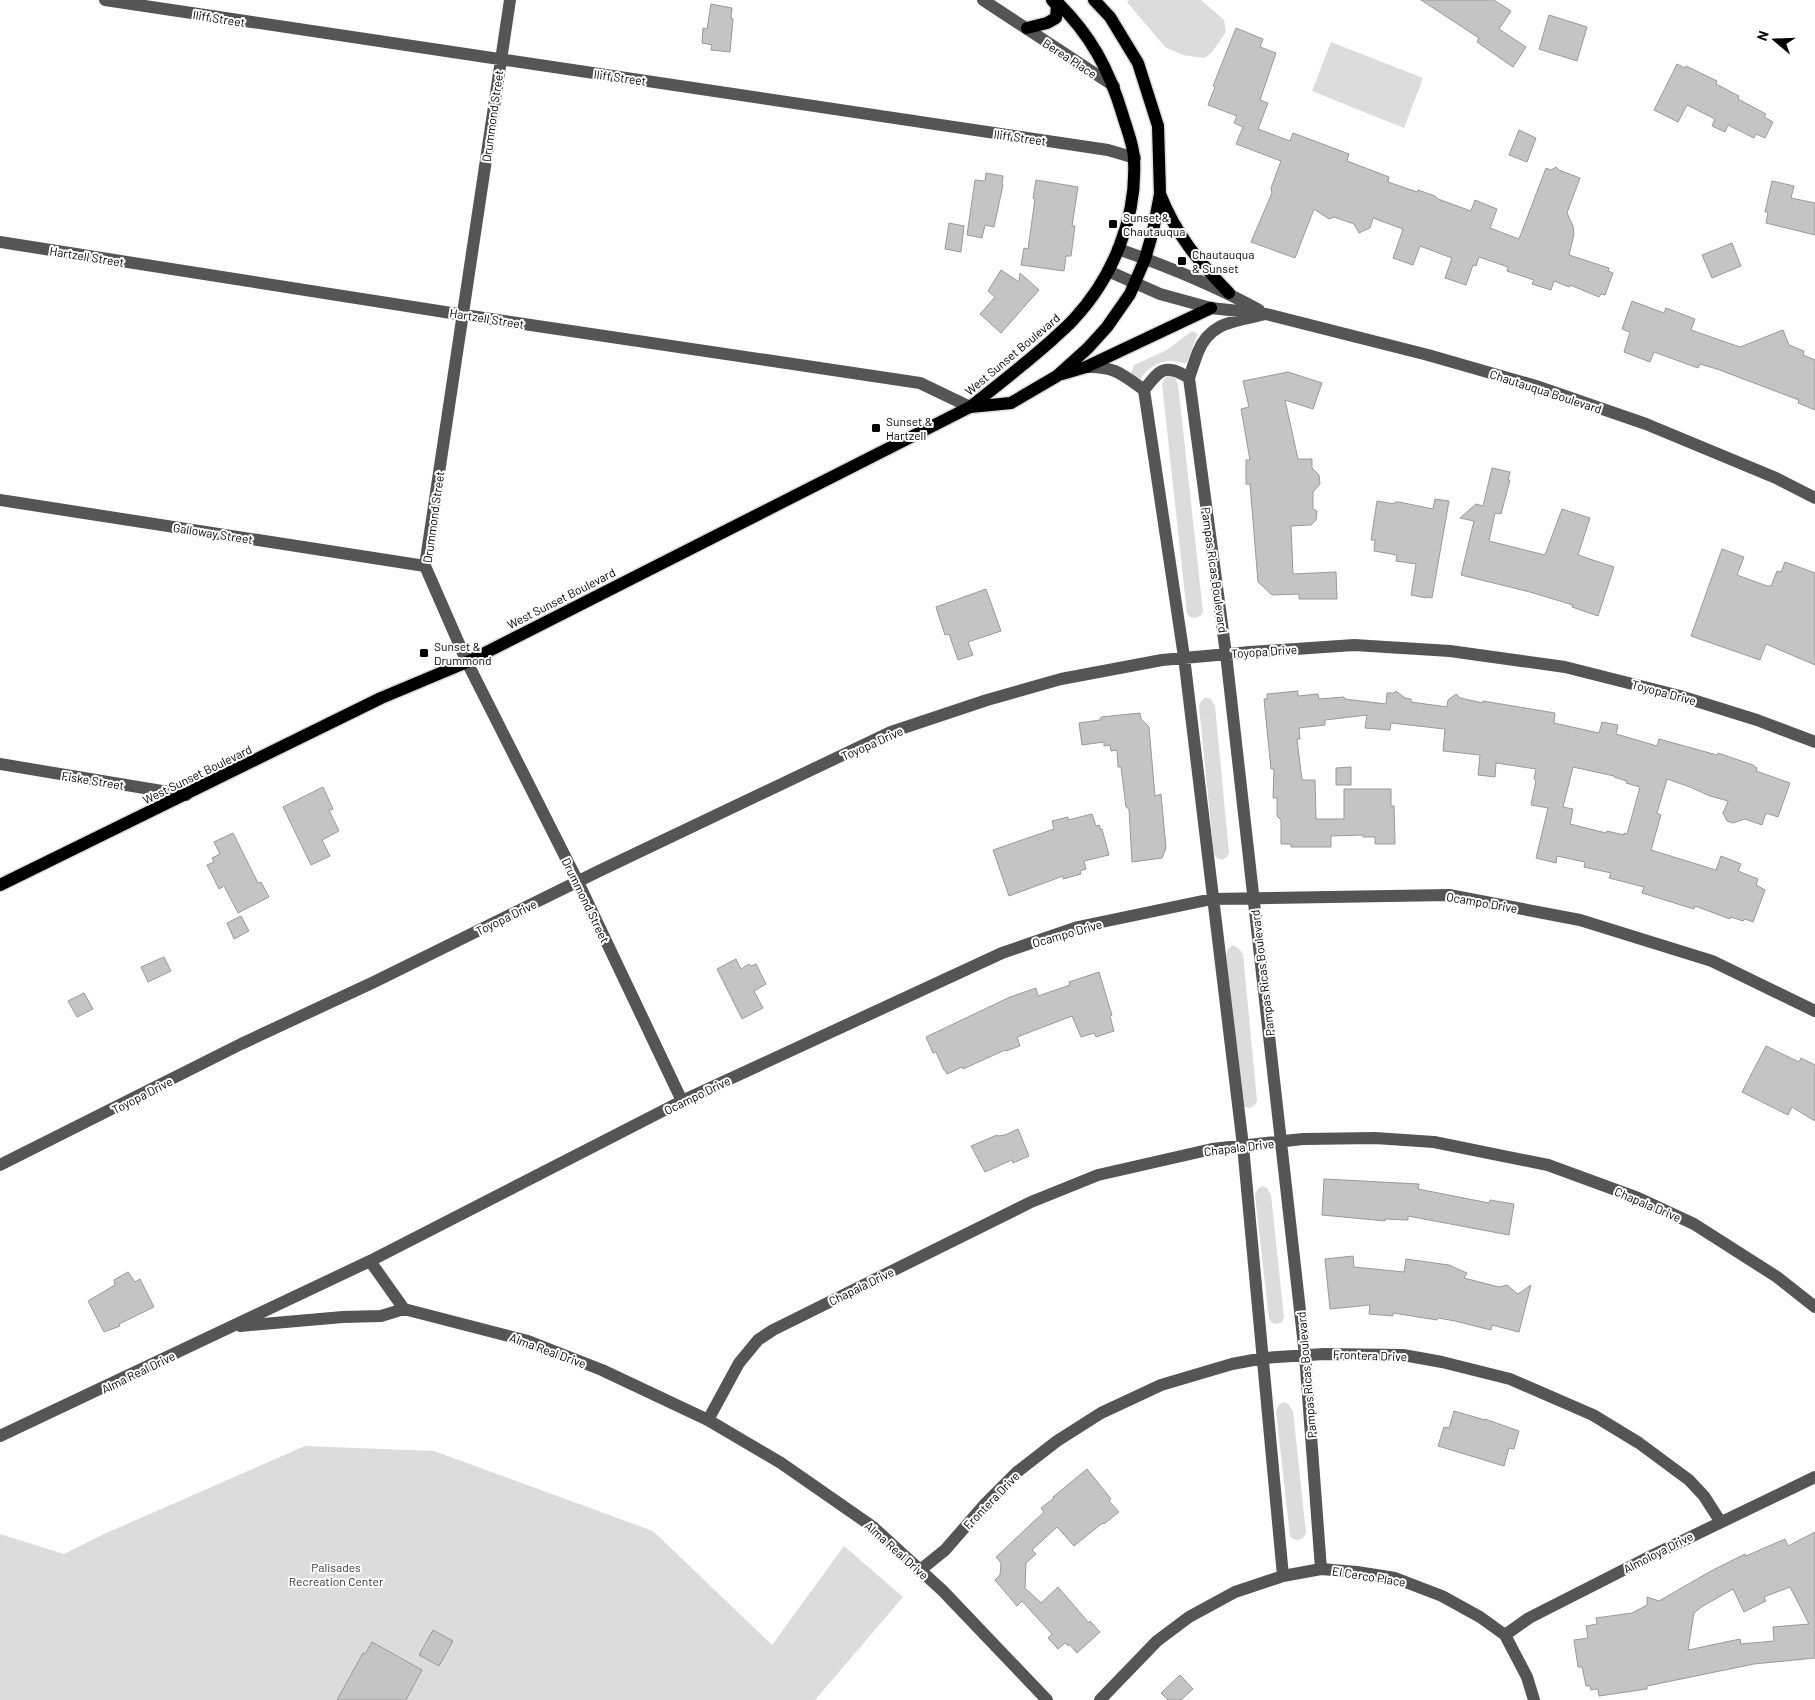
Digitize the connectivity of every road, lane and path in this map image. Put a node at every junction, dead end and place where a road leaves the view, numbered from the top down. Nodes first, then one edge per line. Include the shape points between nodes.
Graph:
1 (104, 0) edge
2 (510, 0) edge
3 (983, 0) edge
4 (1054, 0) edge
5 (1094, 0) edge
6 (1027, 28) junction
7 (500, 60) junction
8 (1114, 86) junction
9 (1134, 158) junction
10 (1160, 194) junction
11 (0, 242) edge
12 (1118, 249) junction
13 (1145, 259) junction
14 (1108, 271) junction
15 (1136, 282) junction
16 (1229, 294) junction
17 (1211, 308) junction
18 (1266, 314) junction
19 (464, 315) junction
20 (1086, 367) junction
21 (1057, 376) junction
22 (1189, 378) junction
23 (1144, 390) junction
24 (970, 407) junction
25 (1815, 498) edge
26 (0, 500) edge
27 (425, 566) junction
28 (1226, 654) junction
29 (1184, 657) junction
30 (467, 662) junction
31 (1815, 742) edge
32 (0, 764) edge
33 (186, 796) junction
34 (578, 882) junction
35 (0, 885) edge
36 (1253, 898) junction
37 (1212, 899) junction
38 (1815, 1011) edge
39 (682, 1101) junction
40 (1281, 1142) junction
41 (1243, 1146) junction
42 (0, 1165) edge
43 (370, 1261) junction
44 (1815, 1307) edge
45 (404, 1310) junction
46 (233, 1326) junction
47 (1305, 1355) junction
48 (1264, 1358) junction
49 (708, 1420) junction
50 (0, 1436) edge
51 (1815, 1477) edge
52 (1720, 1521) junction
53 (1321, 1569) junction
54 (919, 1571) junction
55 (1283, 1576) junction
56 (1506, 1635) junction
57 (1047, 1700) edge
58 (1100, 1700) edge
59 (1534, 1700) edge

1 - 7 street, Iliff Street
2 - 7 street, Drummond Street
3 - 6 street
4 - 6 main road via 1056,18
4 - 8 main road, West Sunset Boulevard via 1073,17 1100,56
5 - 10 main road, West Sunset Boulevard via 1110,16 1138,63 1158,126
6 - 8 street, Berea Place
7 - 9 street, Iliff Street via 1108,150
7 - 19 street, Drummond Street
8 - 9 main road, West Sunset Boulevard
9 - 12 main road, West Sunset Boulevard via 1134,198
10 - 13 main road, West Sunset Boulevard
10 - 16 main road via 1170,218 1198,261
11 - 19 street, Hartzell Street
12 - 13 street, Chautauqua Boulevard
12 - 14 main road, West Sunset Boulevard
13 - 15 main road, West Sunset Boulevard
13 - 16 street, Chautauqua Boulevard
14 - 15 street, Chautauqua Boulevard
14 - 24 main road, West Sunset Boulevard via 1074,319 1026,363
15 - 17 street, Chautauqua Boulevard via 1160,294
15 - 21 main road, West Sunset Boulevard via 1107,327
16 - 18 street, Chautauqua Boulevard
17 - 18 street, Chautauqua Boulevard
17 - 20 main road
18 - 22 street, Pampas Ricas Boulevard via 1220,325 1209,333
18 - 25 street, Chautauqua Boulevard via 1536,386 1646,424 1776,478
19 - 24 street, Hartzell Street via 920,383
19 - 27 street, Drummond Street
20 - 21 main road
20 - 23 street via 1110,369
21 - 24 main road, West Sunset Boulevard via 1010,403
22 - 23 street via 1176,370 1166,369 1157,373
22 - 28 street, Pampas Ricas Boulevard
23 - 29 street
24 - 30 main road, West Sunset Boulevard
26 - 27 street, Galloway Street
27 - 30 street, Drummond Street
28 - 29 street, Toyopa Drive
28 - 31 street, Toyopa Drive via 1354,645 1450,651 1565,667 1680,696
28 - 36 street, Pampas Ricas Boulevard
29 - 34 street, Toyopa Drive via 1061,679 892,732
29 - 37 street
30 - 33 main road, West Sunset Boulevard via 381,698
30 - 34 street, Drummond Street
32 - 33 street, Fiske Street
33 - 35 main road, West Sunset Boulevard
34 - 39 street, Drummond Street
34 - 42 street, Toyopa Drive via 241,1044
36 - 37 street, Ocampo Drive
36 - 38 street, Ocampo Drive via 1449,894 1580,920 1712,961
36 - 40 street, Pampas Ricas Boulevard
37 - 39 street, Ocampo Drive via 1078,927 1002,953
37 - 41 street
39 - 43 street, Ocampo Drive
40 - 41 street, Chapala Drive
40 - 44 street, Chapala Drive via 1375,1138 1434,1142 1548,1165 1638,1198 1694,1224 1777,1277
40 - 47 street, Pampas Ricas Boulevard
41 - 48 street
41 - 49 street, Chapala Drive via 1212,1149 1098,1175 1031,1202 773,1330 739,1362
43 - 45 street
43 - 46 street, Alma Real Drive
45 - 46 street via 381,1316
45 - 49 street, Alma Real Drive via 528,1341 602,1370
46 - 50 street, Alma Real Drive
47 - 48 street, Frontera Drive
47 - 52 street, Frontera Drive via 1403,1355 1510,1379 1593,1415 1639,1443 1689,1480
47 - 53 street, Pampas Ricas Boulevard
48 - 54 street, Frontera Drive via 1161,1385 1101,1413 1017,1472 945,1550
48 - 55 street
49 - 54 street, Alma Real Drive via 781,1463 873,1527
51 - 52 street, Almoloya Drive
52 - 56 street, Almoloya Drive via 1529,1618
53 - 55 street, El Cerco Place
53 - 56 street, El Cerco Place via 1395,1578 1419,1586 1465,1608
54 - 57 street, Alma Real Drive via 943,1591
55 - 58 street, El Cerco Place via 1235,1592 1189,1617 1157,1641
56 - 59 street via 1527,1677

